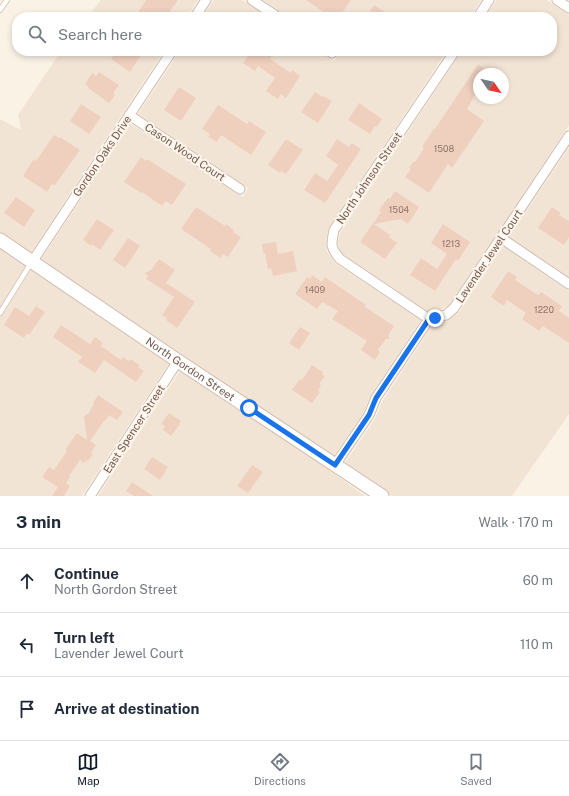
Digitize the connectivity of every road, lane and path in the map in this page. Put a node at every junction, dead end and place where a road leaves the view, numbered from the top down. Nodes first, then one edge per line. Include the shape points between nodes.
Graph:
1 (7, 0) edge
2 (206, 0) edge
3 (252, 0) edge
4 (489, 0) edge
5 (557, 0) edge
6 (569, 8) edge
7 (0, 10) edge
8 (198, 12) edge
9 (270, 12) edge
10 (481, 12) edge
11 (169, 56) edge
12 (452, 56) edge
13 (129, 116) junction
14 (569, 136) edge
15 (240, 189) dead end
16 (501, 238) junction
17 (0, 240) edge
18 (32, 262) junction
19 (569, 284) edge
20 (0, 313) edge
21 (429, 319) junction
22 (178, 361) junction
23 (335, 465) junction
24 (90, 496) edge
25 (382, 496) edge

1 - 7 lane
2 - 8 street
3 - 9 street
4 - 10 street
5 - 6 street
11 - 13 street, Gordon Oaks Drive
12 - 21 street, North Johnson Street via 334,230 332,241 332,250 340,259
13 - 15 street, Cason Wood Court
13 - 18 street, Gordon Oaks Drive
14 - 16 street, Lavender Jewel Court
16 - 19 street
16 - 21 street, Lavender Jewel Court via 454,308 446,315
17 - 18 street, North Gordon Street
18 - 20 lane
18 - 22 street, North Gordon Street
21 - 23 street
22 - 23 street, North Gordon Street
22 - 24 street, East Spencer Street
23 - 25 street, North Gordon Street

